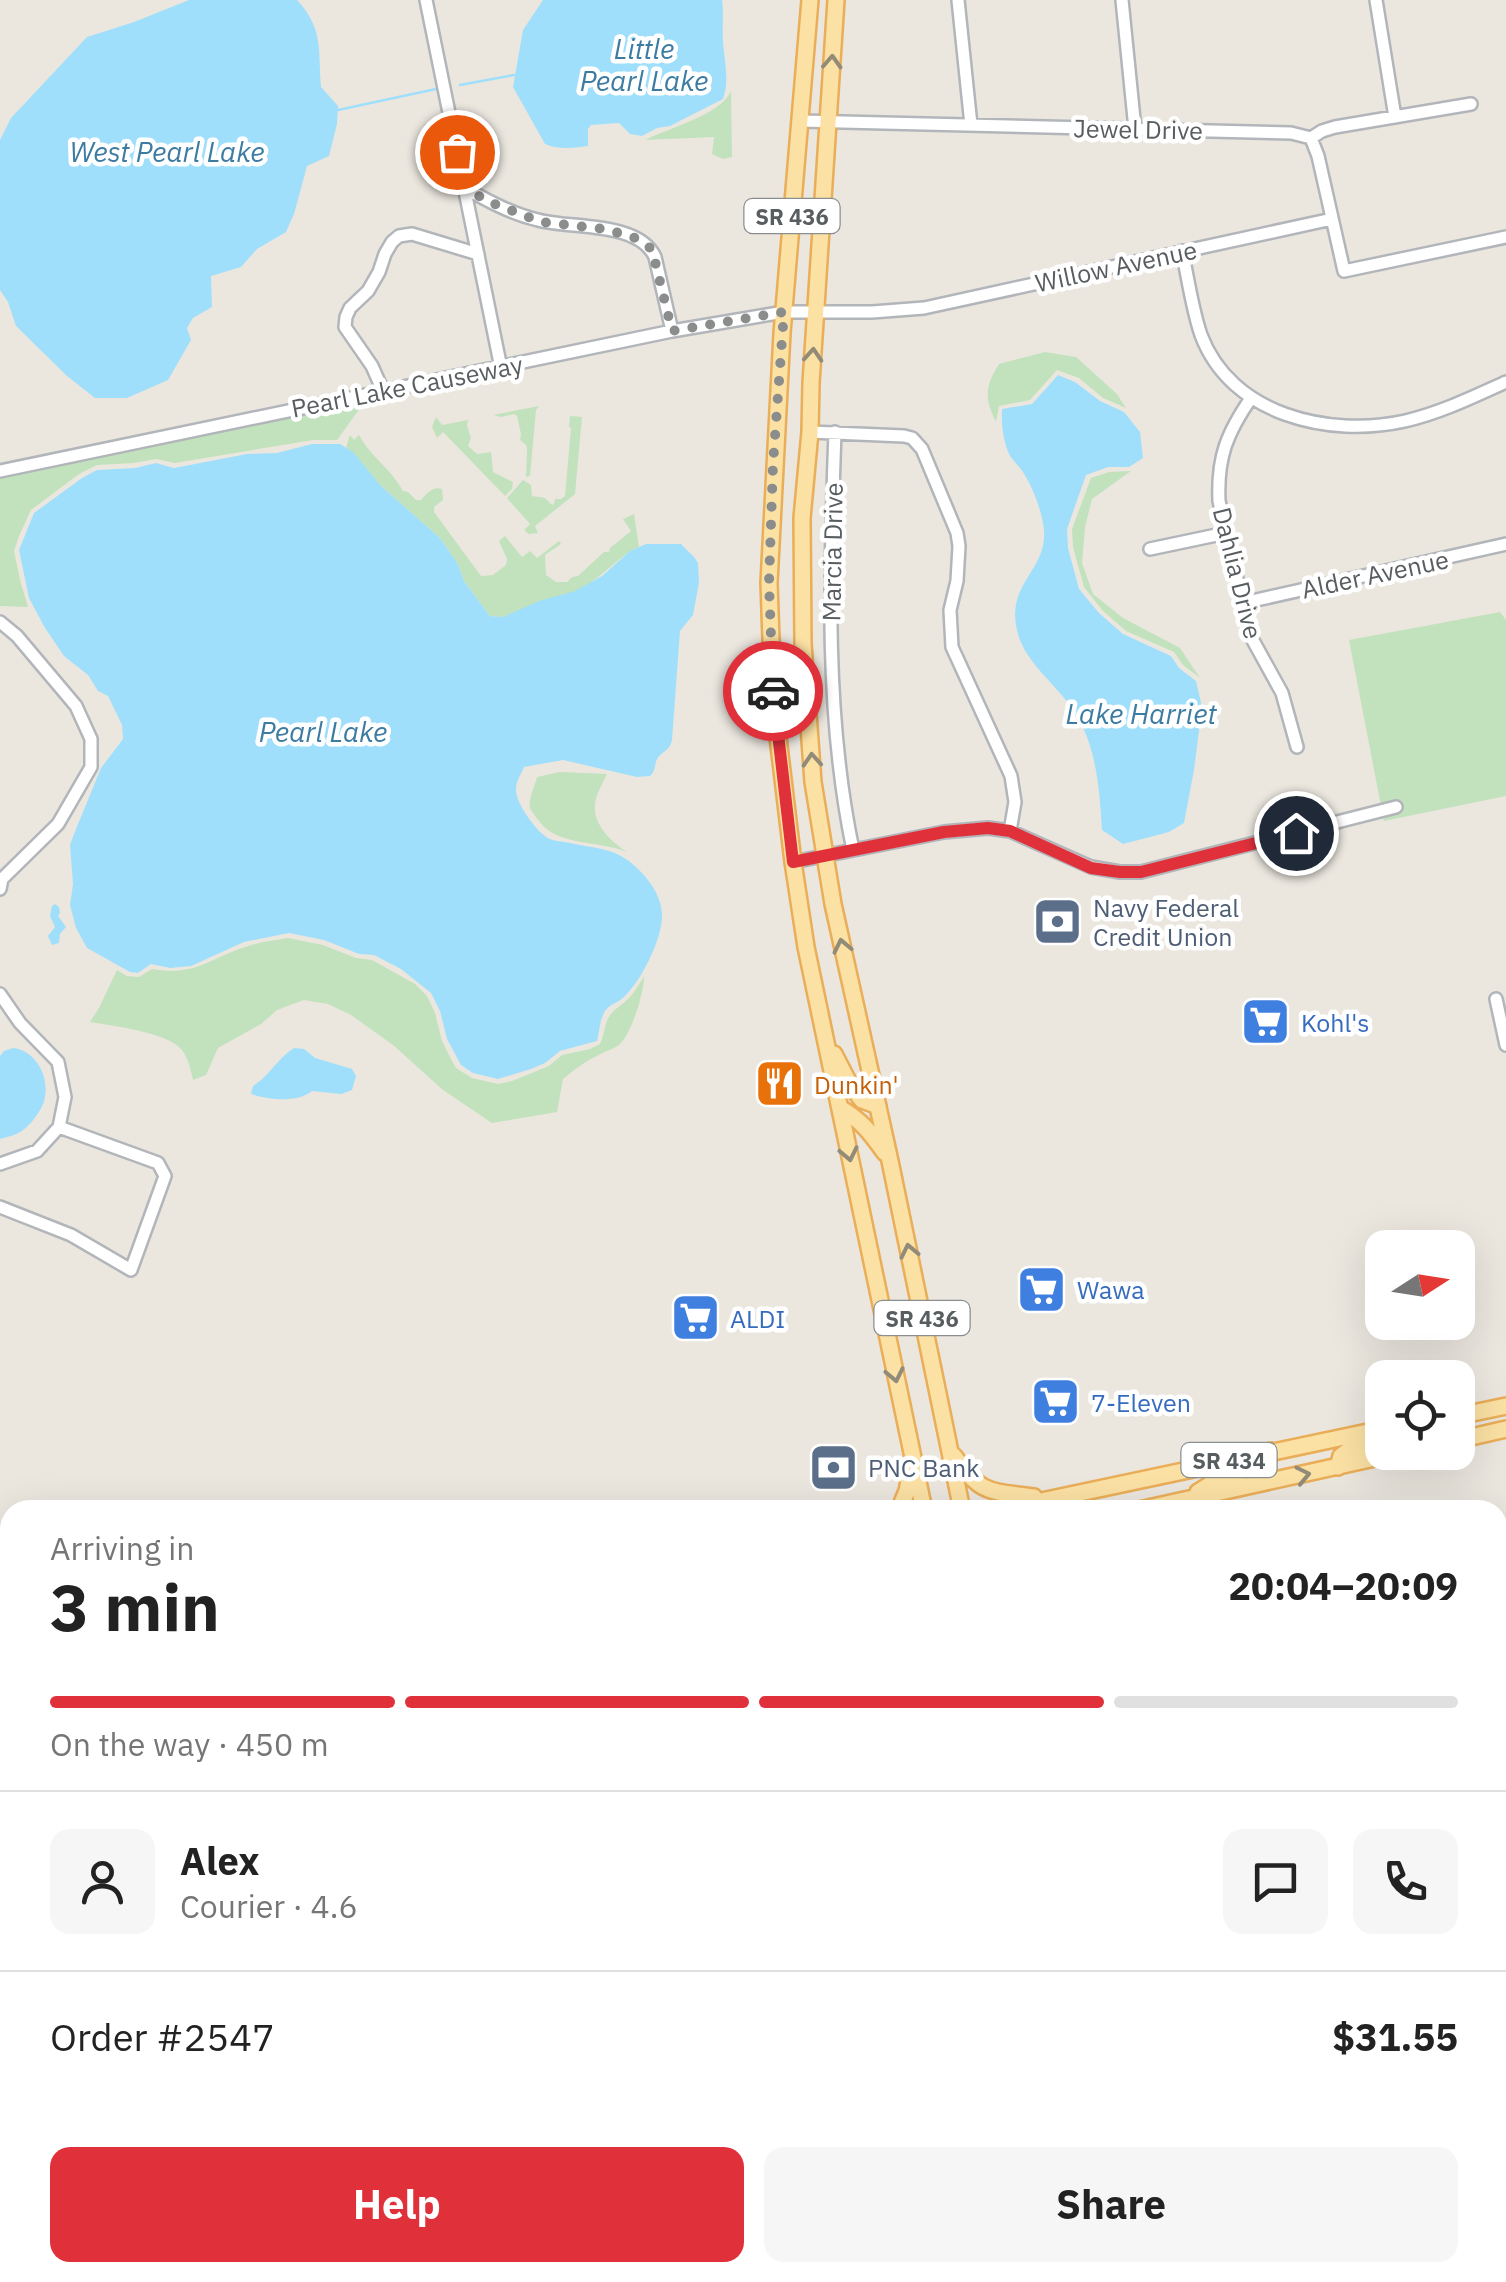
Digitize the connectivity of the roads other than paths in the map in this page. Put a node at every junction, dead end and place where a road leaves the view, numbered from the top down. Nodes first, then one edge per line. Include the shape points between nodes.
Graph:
1 (810, 0) edge
2 (836, 0) edge
3 (958, 0) edge
4 (1122, 0) edge
5 (1376, 0) edge
6 (429, 4) edge
7 (1471, 104) dead end
8 (1395, 116) junction
9 (800, 121) junction
10 (828, 123) junction
11 (972, 125) junction
12 (1135, 128) junction
13 (1311, 138) junction
14 (464, 188) junction
15 (1332, 219) junction
16 (1506, 236) edge
17 (1182, 251) junction
18 (478, 254) junction
19 (784, 312) junction
20 (816, 312) junction
21 (672, 331) junction
22 (501, 368) junction
23 (1506, 382) edge
24 (383, 391) junction
25 (1251, 398) junction
26 (810, 432) junction
27 (835, 432) junction
28 (0, 471) edge
29 (1226, 533) junction
30 (1506, 544) edge
31 (1150, 549) dead end
32 (1243, 603) junction
33 (0, 622) edge
34 (1297, 746) dead end
35 (1396, 807) dead end
36 (1010, 831) junction
37 (854, 850) junction
38 (825, 856) junction
39 (793, 862) junction
40 (0, 888) edge
41 (0, 994) edge
42 (1496, 999) dead end
43 (825, 1037) junction
44 (1506, 1045) edge
45 (878, 1106) junction
46 (840, 1108) junction
47 (63, 1128) junction
48 (890, 1160) junction
49 (0, 1164) edge
50 (0, 1207) edge
51 (1506, 1406) edge
52 (1475, 1412) edge
53 (1506, 1419) edge
54 (1475, 1429) edge
55 (1506, 1429) edge
56 (1365, 1433) edge
57 (1475, 1436) edge
58 (1365, 1446) edge
59 (949, 1449) junction
60 (1271, 1451) junction
61 (1365, 1461) edge
62 (913, 1462) junction
63 (1338, 1468) junction
64 (1048, 1499) junction
65 (903, 1500) edge
66 (922, 1500) edge
67 (960, 1500) edge
68 (1044, 1500) edge
69 (1183, 1500) edge
70 (1186, 1500) edge

1 - 9 main road, SR 436
10 -> 2 main road, SR 436
3 - 11 street
4 - 12 street
5 - 8 street
6 - 14 street
7 - 8 street, Jewel Drive
8 - 13 street, Jewel Drive
9 - 10 street, Jewel Drive
9 - 19 main road, SR 436
10 - 11 street, Jewel Drive
10 - 20 main road, SR 436
11 - 12 street, Jewel Drive
12 - 13 street, Jewel Drive
13 - 15 street
14 - 18 street
14 - 21 street via 541,222 604,229 642,242 655,257
15 - 16 street via 1344,272
15 - 17 street, Willow Avenue
17 - 20 street, Willow Avenue via 924,308
17 - 25 street via 1202,336
18 - 22 street
18 - 24 street via 412,234 392,242 345,327
19 - 20 street, Pearl Lake Causeway
19 - 21 street, Pearl Lake Causeway
19 - 39 main road, SR 436 via 769,583 773,696
26 -> 20 main road, SR 436
21 - 22 street, Pearl Lake Causeway
22 - 24 street, Pearl Lake Causeway
23 - 25 street via 1416,418 1360,427 1299,419
24 - 28 street, Pearl Lake Causeway
25 - 29 street, Dahlia Drive via 1221,456
26 - 27 street
38 -> 26 main road, SR 436 via 803,644 802,518
27 - 36 street via 904,436 922,448 958,546 952,647 1010,776
27 - 37 street, Marcia Drive via 831,654 839,766
29 - 31 street
29 - 32 street, Dahlia Drive
30 - 32 street, Alder Avenue
32 - 34 street, Dahlia Drive
33 - 40 street via 76,706 91,739 91,766 58,824
35 - 36 street via 1141,872 1091,868
36 - 37 street via 962,829
37 - 38 street
38 - 39 street
45 -> 38 main road, SR 436
39 - 43 main road, SR 436
41 - 47 street via 58,1062 66,1097
42 - 44 street
43 - 45 main road via 850,1085
43 - 46 main road, SR 436
45 - 48 main road, SR 436
46 - 48 main road via 866,1127
46 -> 62 main road, SR 436
47 - 49 street via 38,1151
47 - 50 street via 162,1167 165,1176 131,1270 71,1235
59 -> 48 main road, SR 436
51 - 52 main road
53 - 54 main road
55 - 57 main road
56 - 60 main road, SR 434
58 - 63 main road via 1340,1456
59 - 64 main road via 979,1487
59 - 67 main road, SR 436
60 - 64 main road, SR 434
60 - 69 main road via 1260,1466
61 - 63 main road, SR 434
62 - 65 main road
62 - 66 main road, SR 436
70 -> 63 main road, SR 434
64 - 68 main road, SR 434

